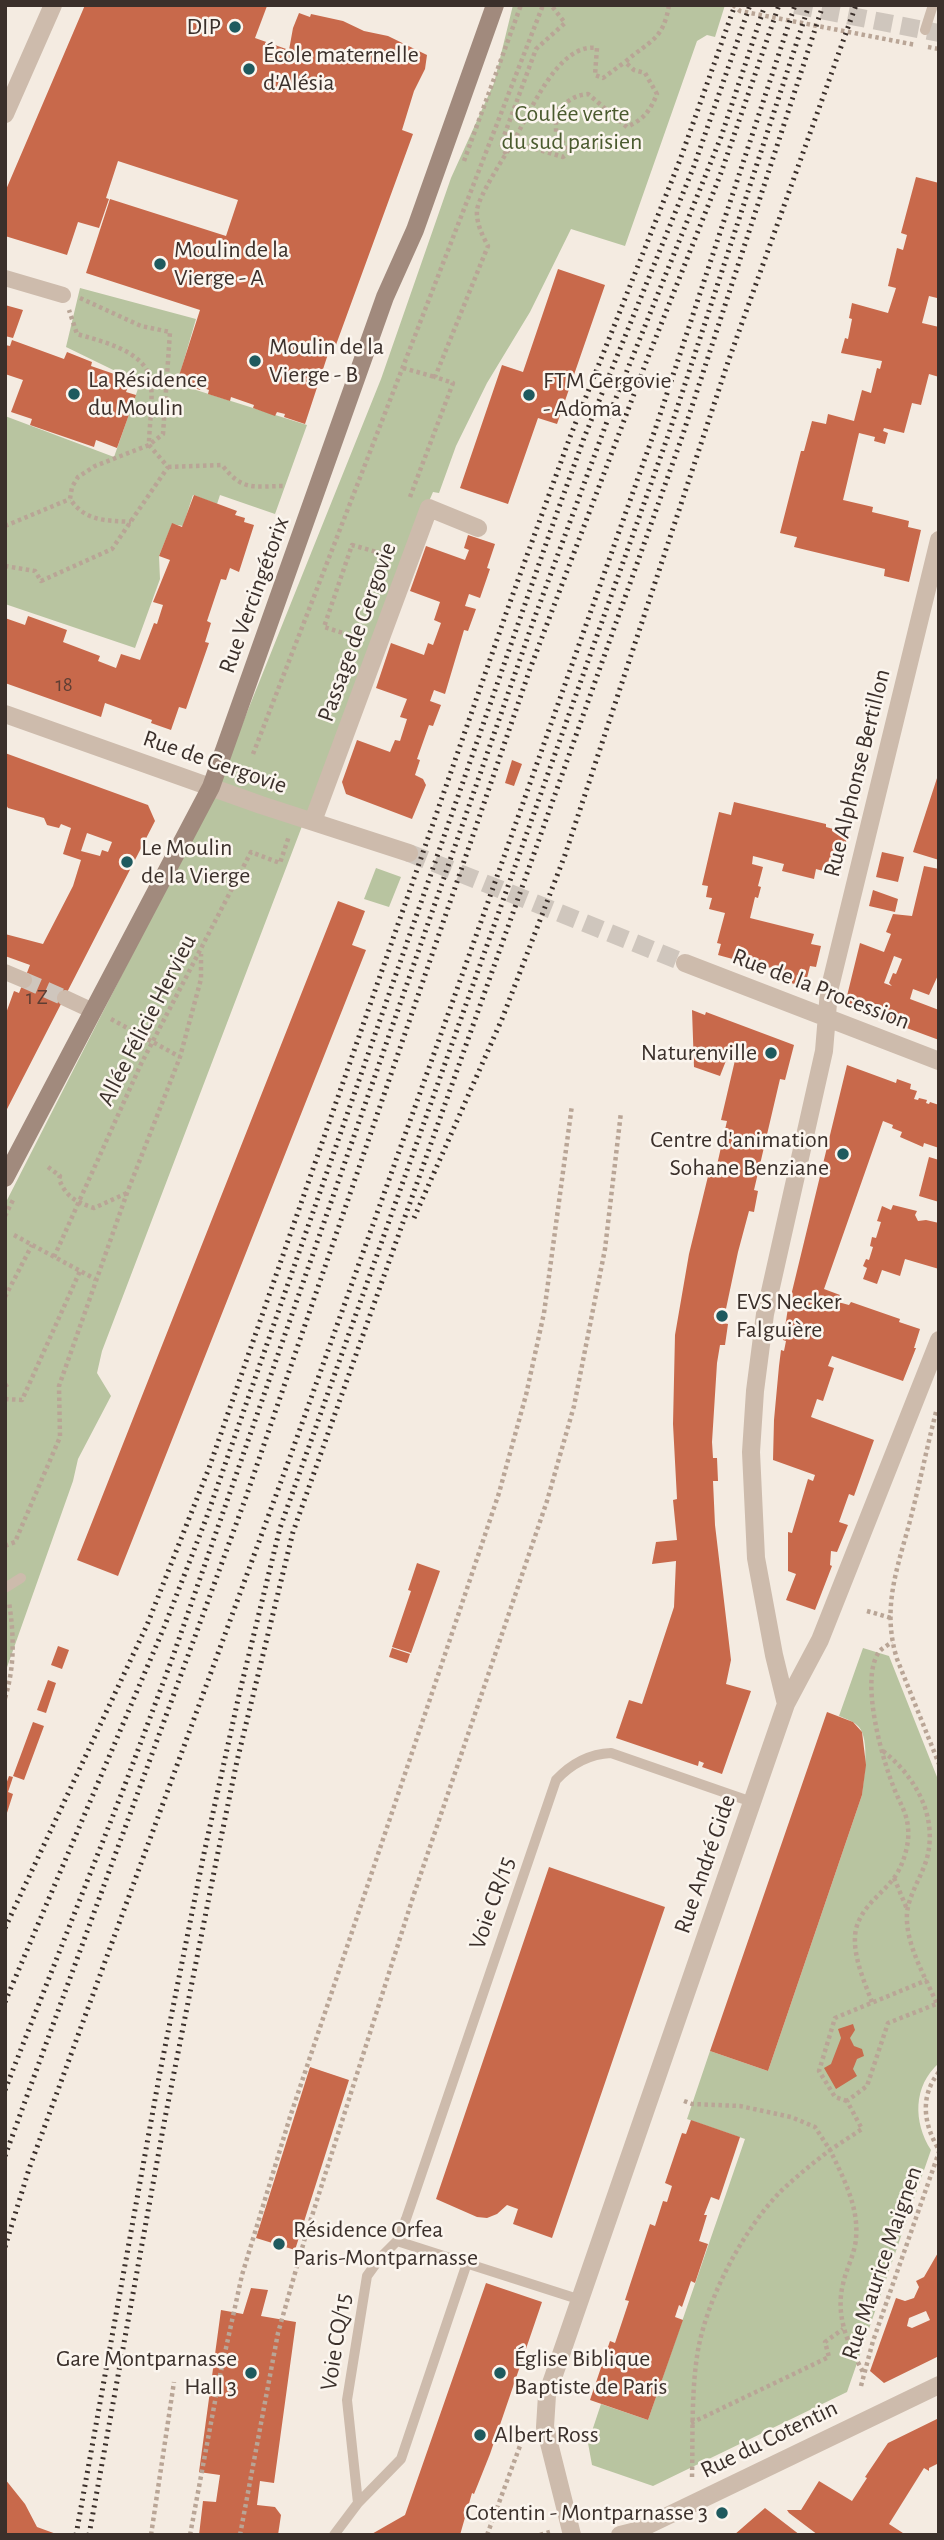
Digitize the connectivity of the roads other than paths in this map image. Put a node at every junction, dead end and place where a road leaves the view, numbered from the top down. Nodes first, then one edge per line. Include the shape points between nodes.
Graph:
1 (52, 5) edge
2 (495, 5) edge
3 (933, 5) edge
4 (925, 30) dead end
5 (5, 114) edge
6 (5, 278) edge
7 (63, 295) road end
8 (478, 528) dead end
9 (939, 540) edge
10 (5, 714) edge
11 (211, 787) junction
12 (313, 821) junction
13 (409, 853) tunnel mouth
14 (685, 963) tunnel mouth
15 (5, 972) edge
16 (24, 980) tunnel mouth
17 (65, 998) tunnel mouth
18 (93, 1011) junction
19 (828, 1018) junction
20 (939, 1062) edge
21 (5, 1178) edge
22 (939, 1340) edge
23 (21, 1578) dead end
24 (6, 1587) edge
25 (786, 1704) junction
26 (752, 1802) junction
27 (397, 2241) junction
28 (467, 2263) junction
29 (581, 2300) junction
30 (939, 2385) edge
31 (358, 2503) junction
32 (334, 2535) edge
33 (572, 2535) edge
34 (620, 2535) edge

1 - 5 street
2 - 11 main road, Rue Vercingétorix
3 - 4 lane
6 - 7 street
8 - 12 street, Passage de Gergovie via 429,508
9 - 19 street, Rue Alphonse Bertillon via 829,991
10 - 11 street, Rue de Gergovie
11 - 12 street, Rue de Gergovie
11 - 18 main road, Rue Vercingétorix
12 - 13 street, Rue de Gergovie
14 - 19 street, Rue de la Procession
15 - 16 street
17 - 18 street
18 - 21 main road, Rue Vercingétorix
19 - 20 street, Rue de la Procession
19 - 25 street, Rue Alphonse Bertillon via 765,1314 752,1440 756,1558
22 - 25 street, Rue André Gide via 820,1640
23 - 24 lane
25 - 26 street, Rue André Gide
26 - 27 lane, Voie CR/15 via 611,1753 596,1754 567,1768 556,1780
26 - 29 street, Rue André Gide
27 - 28 lane
27 - 31 lane, Voie CQ/15 via 367,2276 347,2400
28 - 29 lane
28 - 31 lane via 401,2459
29 - 33 street, Rue André Gide via 547,2395 544,2427
30 - 34 street, Rue du Cotentin
31 - 32 lane

